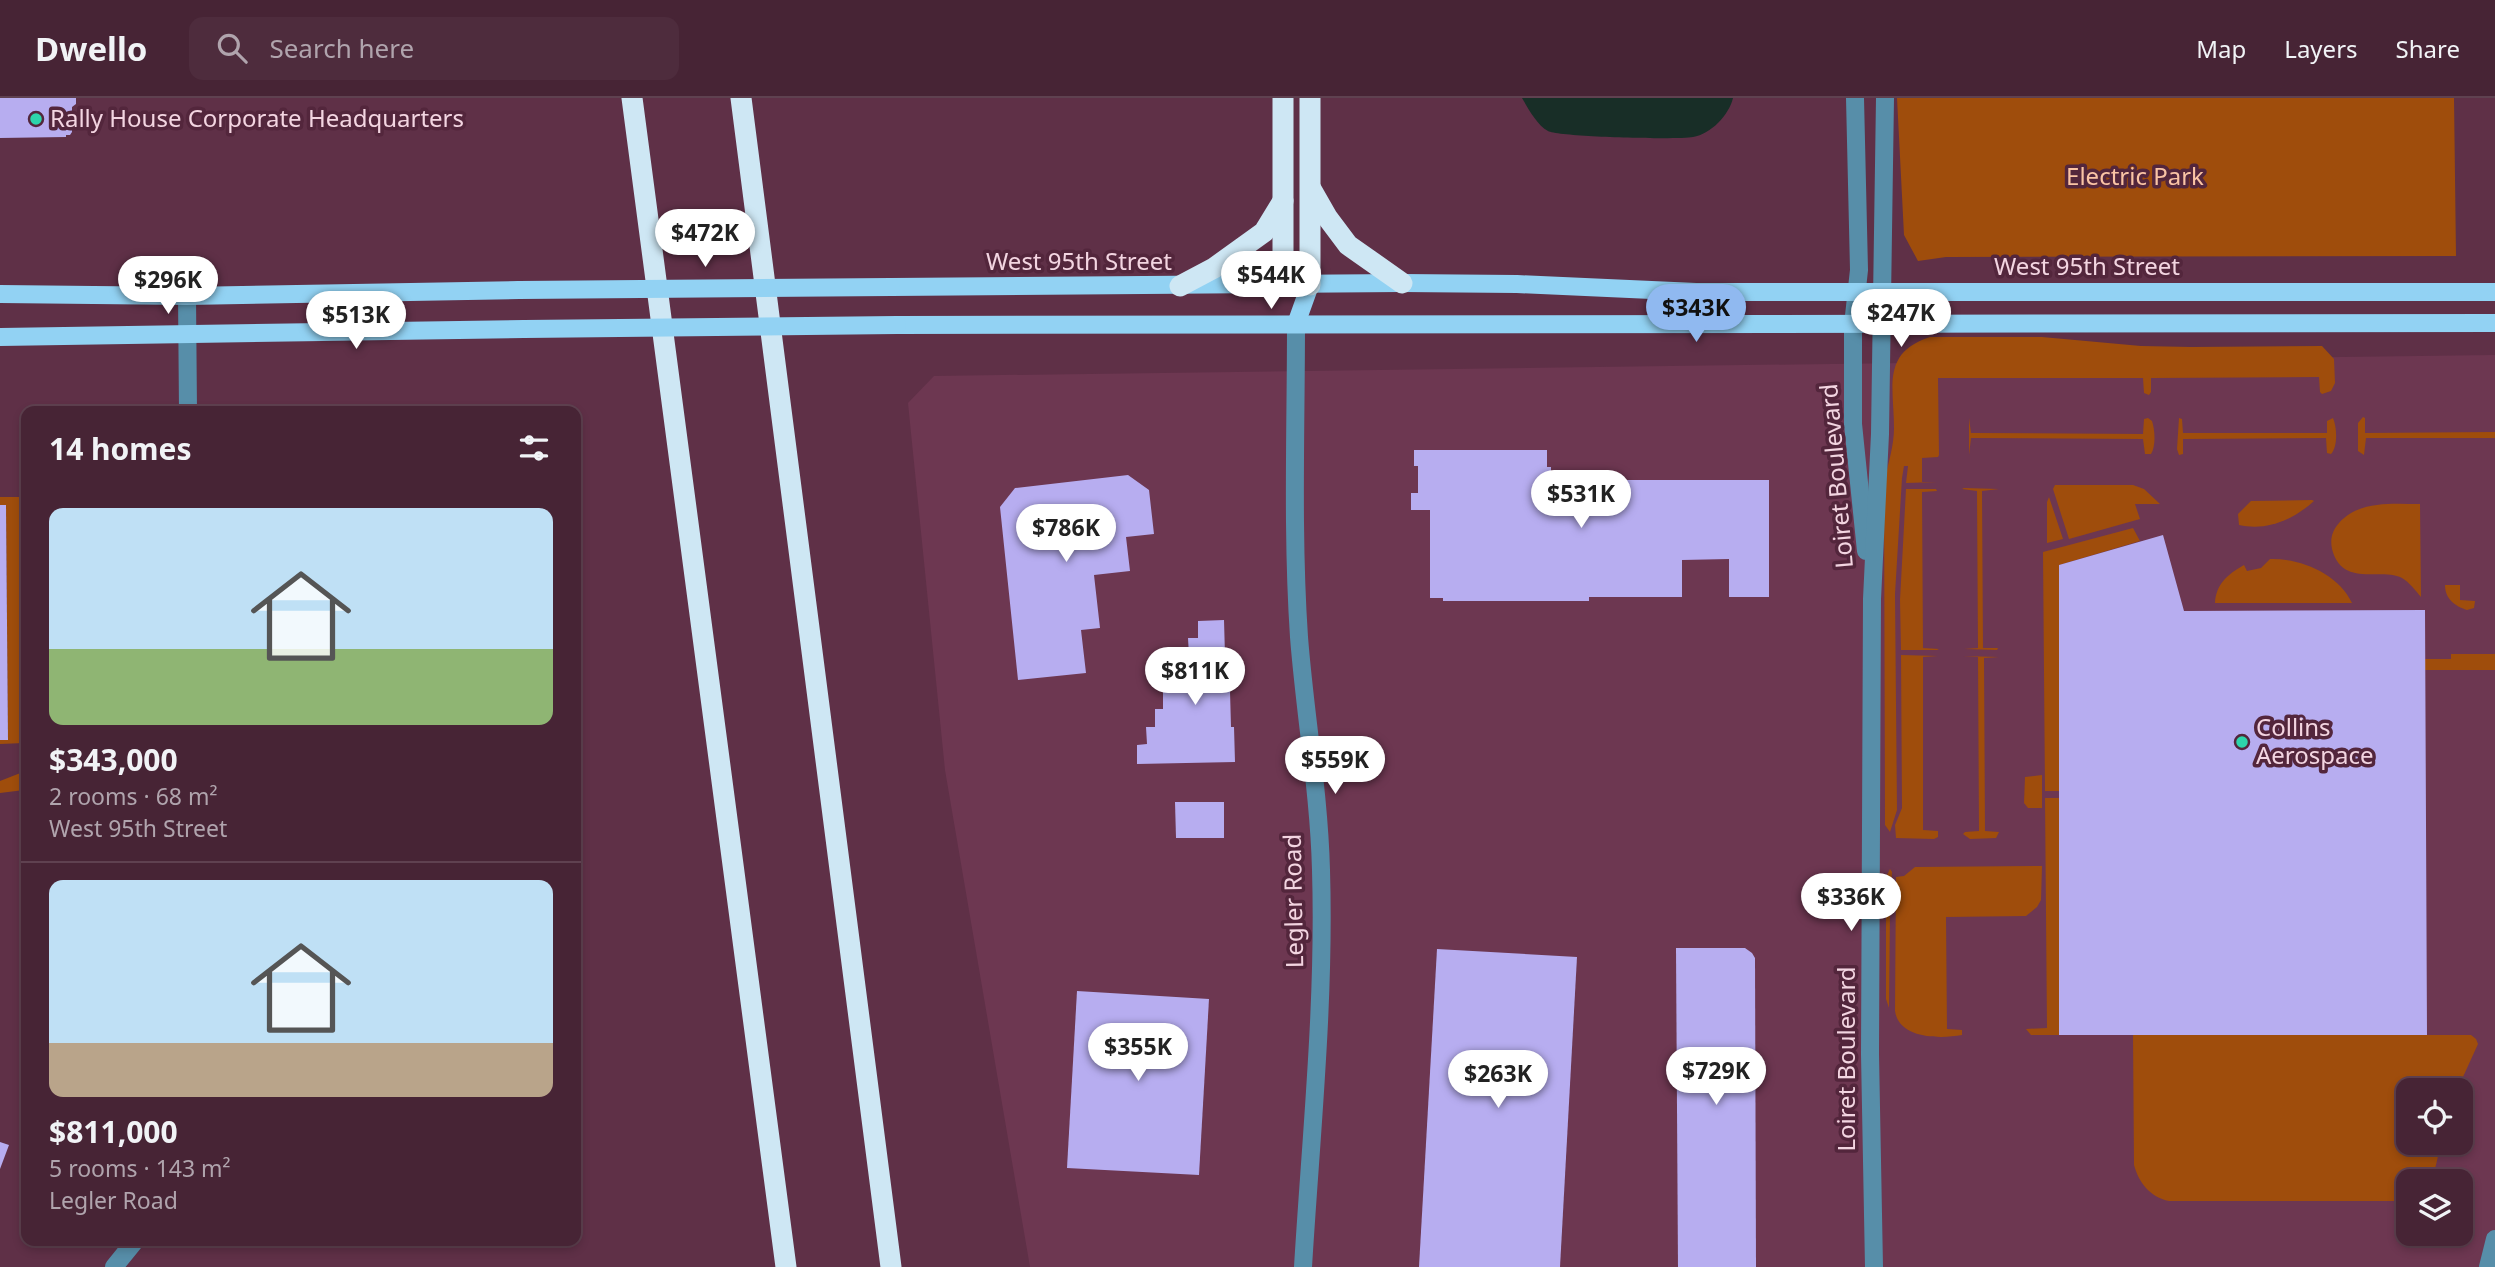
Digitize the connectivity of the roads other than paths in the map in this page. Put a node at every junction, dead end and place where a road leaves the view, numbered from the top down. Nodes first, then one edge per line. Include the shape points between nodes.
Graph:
1 (632, 98) edge
2 (741, 98) edge
3 (1283, 98) edge
4 (1310, 98) edge
5 (1855, 98) edge
6 (1885, 98) edge
7 (1310, 187) junction
8 (1283, 201) junction
9 (1402, 284) junction
10 (1310, 285) junction
11 (1180, 286) junction
12 (1283, 286) junction
13 (1856, 292) junction
14 (1882, 292) junction
15 (2495, 292) edge
16 (0, 294) edge
17 (187, 296) junction
18 (2495, 323) edge
19 (1296, 324) junction
20 (1853, 325) junction
21 (1882, 325) junction
22 (187, 335) junction
23 (0, 337) edge
24 (188, 406) edge
25 (1872, 599) junction
26 (2495, 1239) edge
27 (131, 1246) edge
28 (114, 1267) edge
29 (786, 1267) edge
30 (891, 1267) edge
31 (1303, 1267) edge
32 (1874, 1267) edge
33 (2488, 1267) edge

1 - 29 highway
2 - 30 highway
3 - 8 highway
4 - 7 highway
5 - 13 street, Loiret Boulevard
6 - 14 street, Loiret Boulevard
7 - 9 highway via 1348,245
7 - 10 highway
8 - 11 highway via 1264,232
8 - 12 highway
9 - 10 main road, West 95th Street
9 - 13 main road, West 95th Street
10 - 12 main road, West 95th Street
10 - 19 main road
11 - 12 main road, West 95th Street
11 - 17 main road, West 95th Street, bridge
12 - 19 main road
13 - 14 main road, West 95th Street
13 - 20 street, Loiret Boulevard
14 - 15 main road, West 95th Street
14 - 21 street, Loiret Boulevard
16 - 17 main road, West 95th Street
17 - 22 street
18 - 21 main road
19 - 20 main road
19 - 22 main road, bridge
19 - 31 street, Legler Road via 1299,637 1316,792 1322,911
20 - 21 main road
20 - 25 street, Loiret Boulevard via 1853,424
21 - 25 street, Loiret Boulevard
22 - 23 main road
22 - 24 street
25 - 32 street, Loiret Boulevard
26 - 33 street
27 - 28 street

